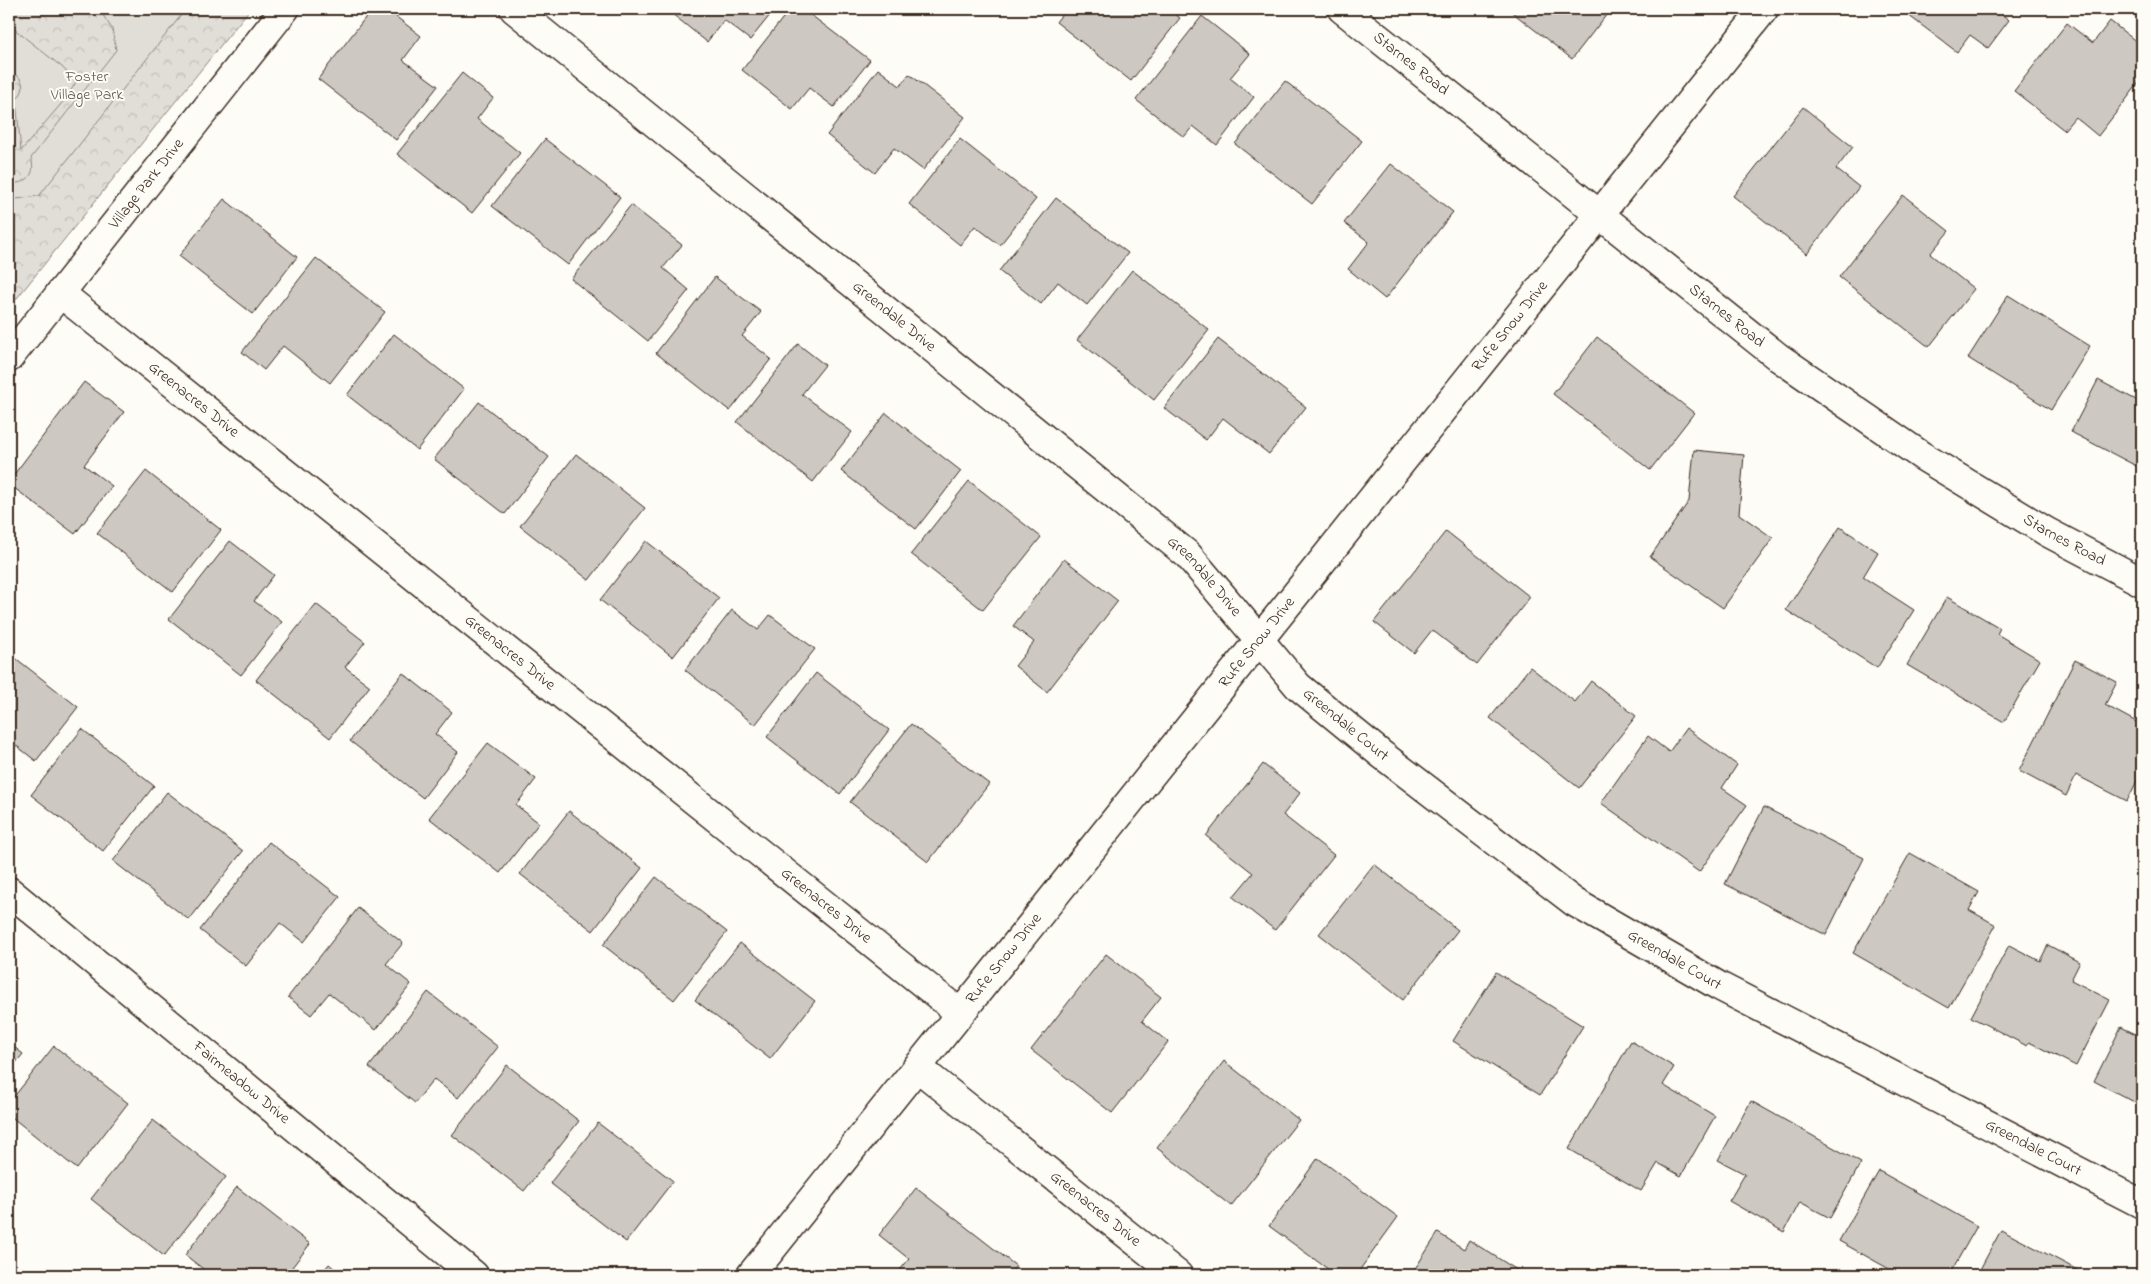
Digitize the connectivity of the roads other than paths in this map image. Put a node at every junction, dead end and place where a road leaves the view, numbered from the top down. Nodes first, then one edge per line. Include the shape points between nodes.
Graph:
1 (285, 9) edge
2 (514, 9) edge
3 (1342, 9) edge
4 (1764, 9) edge
5 (1599, 215) junction
6 (60, 293) junction
7 (9, 358) edge
8 (2142, 582) edge
9 (1258, 640) junction
10 (9, 891) edge
11 (960, 1013) junction
12 (917, 1067) junction
13 (2142, 1204) edge
14 (474, 1275) edge
15 (750, 1275) edge
16 (1178, 1275) edge

1 - 6 street, Village Park Drive
2 - 9 street, Greendale Drive via 1188,555
3 - 5 street, Starnes Road
4 - 5 street, Rufe Snow Drive
5 - 8 street, Starnes Road via 1778,357 1922,456 2047,532
5 - 9 street, Rufe Snow Drive
6 - 7 street, Village Park Drive
6 - 11 street, Greenacres Drive
9 - 11 street, Rufe Snow Drive
9 - 13 street, Greendale Court via 1298,686 1574,902 1720,986
10 - 14 street, Fairmeadow Drive
11 - 12 street, Rufe Snow Drive
12 - 15 street, Rufe Snow Drive
12 - 16 street, Greenacres Drive

